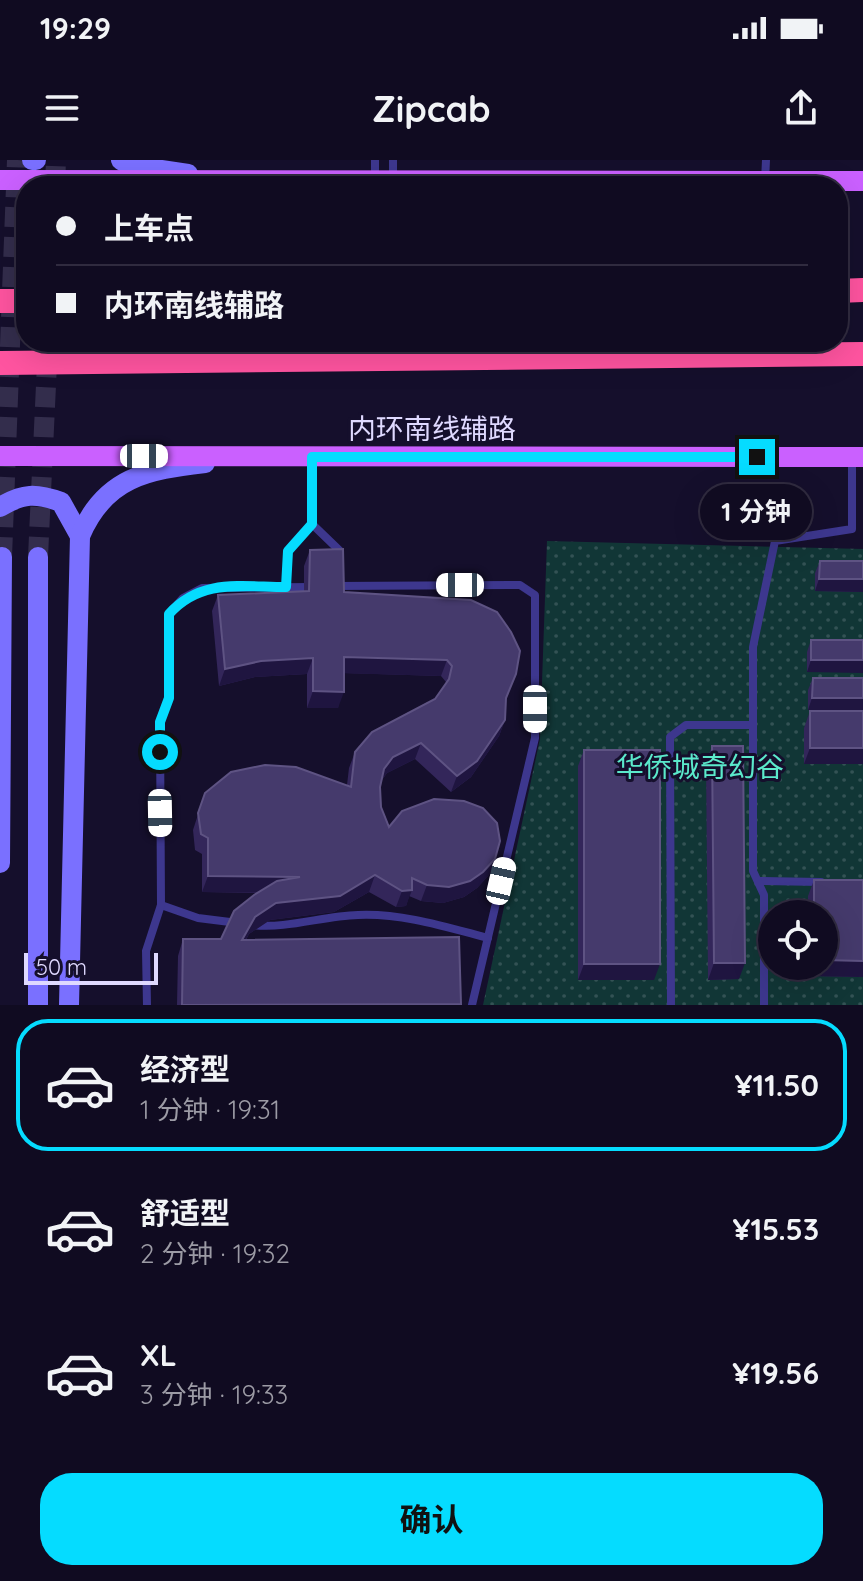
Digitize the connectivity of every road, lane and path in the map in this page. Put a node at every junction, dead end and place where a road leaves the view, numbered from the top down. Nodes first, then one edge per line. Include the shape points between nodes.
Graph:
1 (121, 160) edge
2 (384, 170) edge
3 (199, 176) edge
4 (301, 176) edge
5 (592, 176) edge
6 (863, 354) edge
7 (0, 363) edge
8 (0, 456) edge
9 (260, 457) junction
10 (312, 457) junction
11 (858, 457) edge
12 (0, 507) edge
13 (312, 524) junction
14 (80, 536) junction
15 (2, 557) edge
16 (38, 557) tunnel mouth
17 (340, 586) junction
18 (286, 587) junction
19 (753, 725) junction
20 (0, 863) edge
21 (758, 881) junction
22 (833, 882) edge
23 (161, 905) junction
24 (488, 938) junction
25 (38, 1005) edge
26 (69, 1005) edge
27 (147, 1005) edge
28 (472, 1005) edge
29 (671, 1005) edge
30 (764, 1005) edge

1 - 3 street
2 - 4 main road
2 - 5 main road
6 - 7 highway
8 - 9 main road, 内环南线辅路
9 - 10 main road, 内环南线辅路
9 - 14 street via 154,469 113,488
10 - 11 main road, 内环南线辅路
10 - 13 lane
11 - 19 lane via 852,529 775,541 753,647
12 - 14 street via 18,496 38,494 61,502
13 - 17 lane via 340,551
13 - 18 lane via 288,551
14 - 26 street
15 - 20 street
16 - 25 street
17 - 18 lane
17 - 24 lane via 520,585 535,595 535,738
18 - 23 lane via 202,588 169,614 169,698 160,722
19 - 21 lane via 753,871
19 - 29 lane via 686,725 670,737
21 - 22 lane
21 - 30 lane via 764,895
23 - 24 lane via 198,918 270,927 384,915
23 - 27 lane via 146,951
24 - 28 lane

